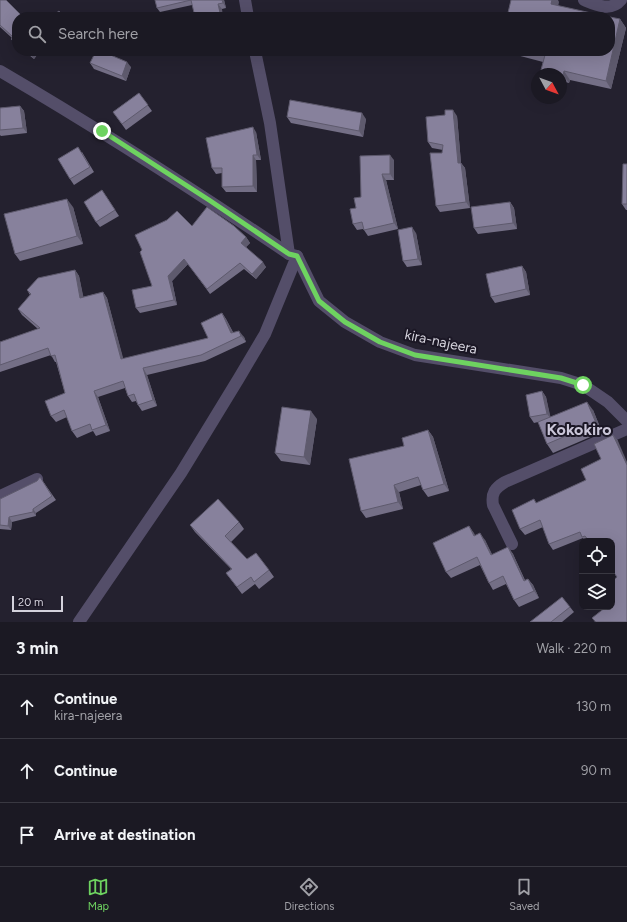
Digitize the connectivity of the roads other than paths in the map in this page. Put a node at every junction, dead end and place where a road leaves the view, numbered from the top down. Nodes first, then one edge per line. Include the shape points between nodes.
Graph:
1 (245, 0) edge
2 (584, 0) edge
3 (621, 0) edge
4 (247, 12) edge
5 (256, 56) edge
6 (0, 71) edge
7 (293, 255) junction
8 (627, 421) edge
9 (627, 429) edge
10 (37, 479) edge
11 (0, 496) edge
12 (512, 544) dead end
13 (79, 622) edge

1 - 4 street
2 - 3 street via 608,7 618,5
5 - 7 street, kira-najeera
6 - 7 street via 102,131
7 - 8 street, kira-najeera via 319,301 345,322 380,342 415,355 561,378 583,385 608,402
7 - 13 street via 265,334 181,473
9 - 12 street via 497,487 492,498 493,505
10 - 11 street

